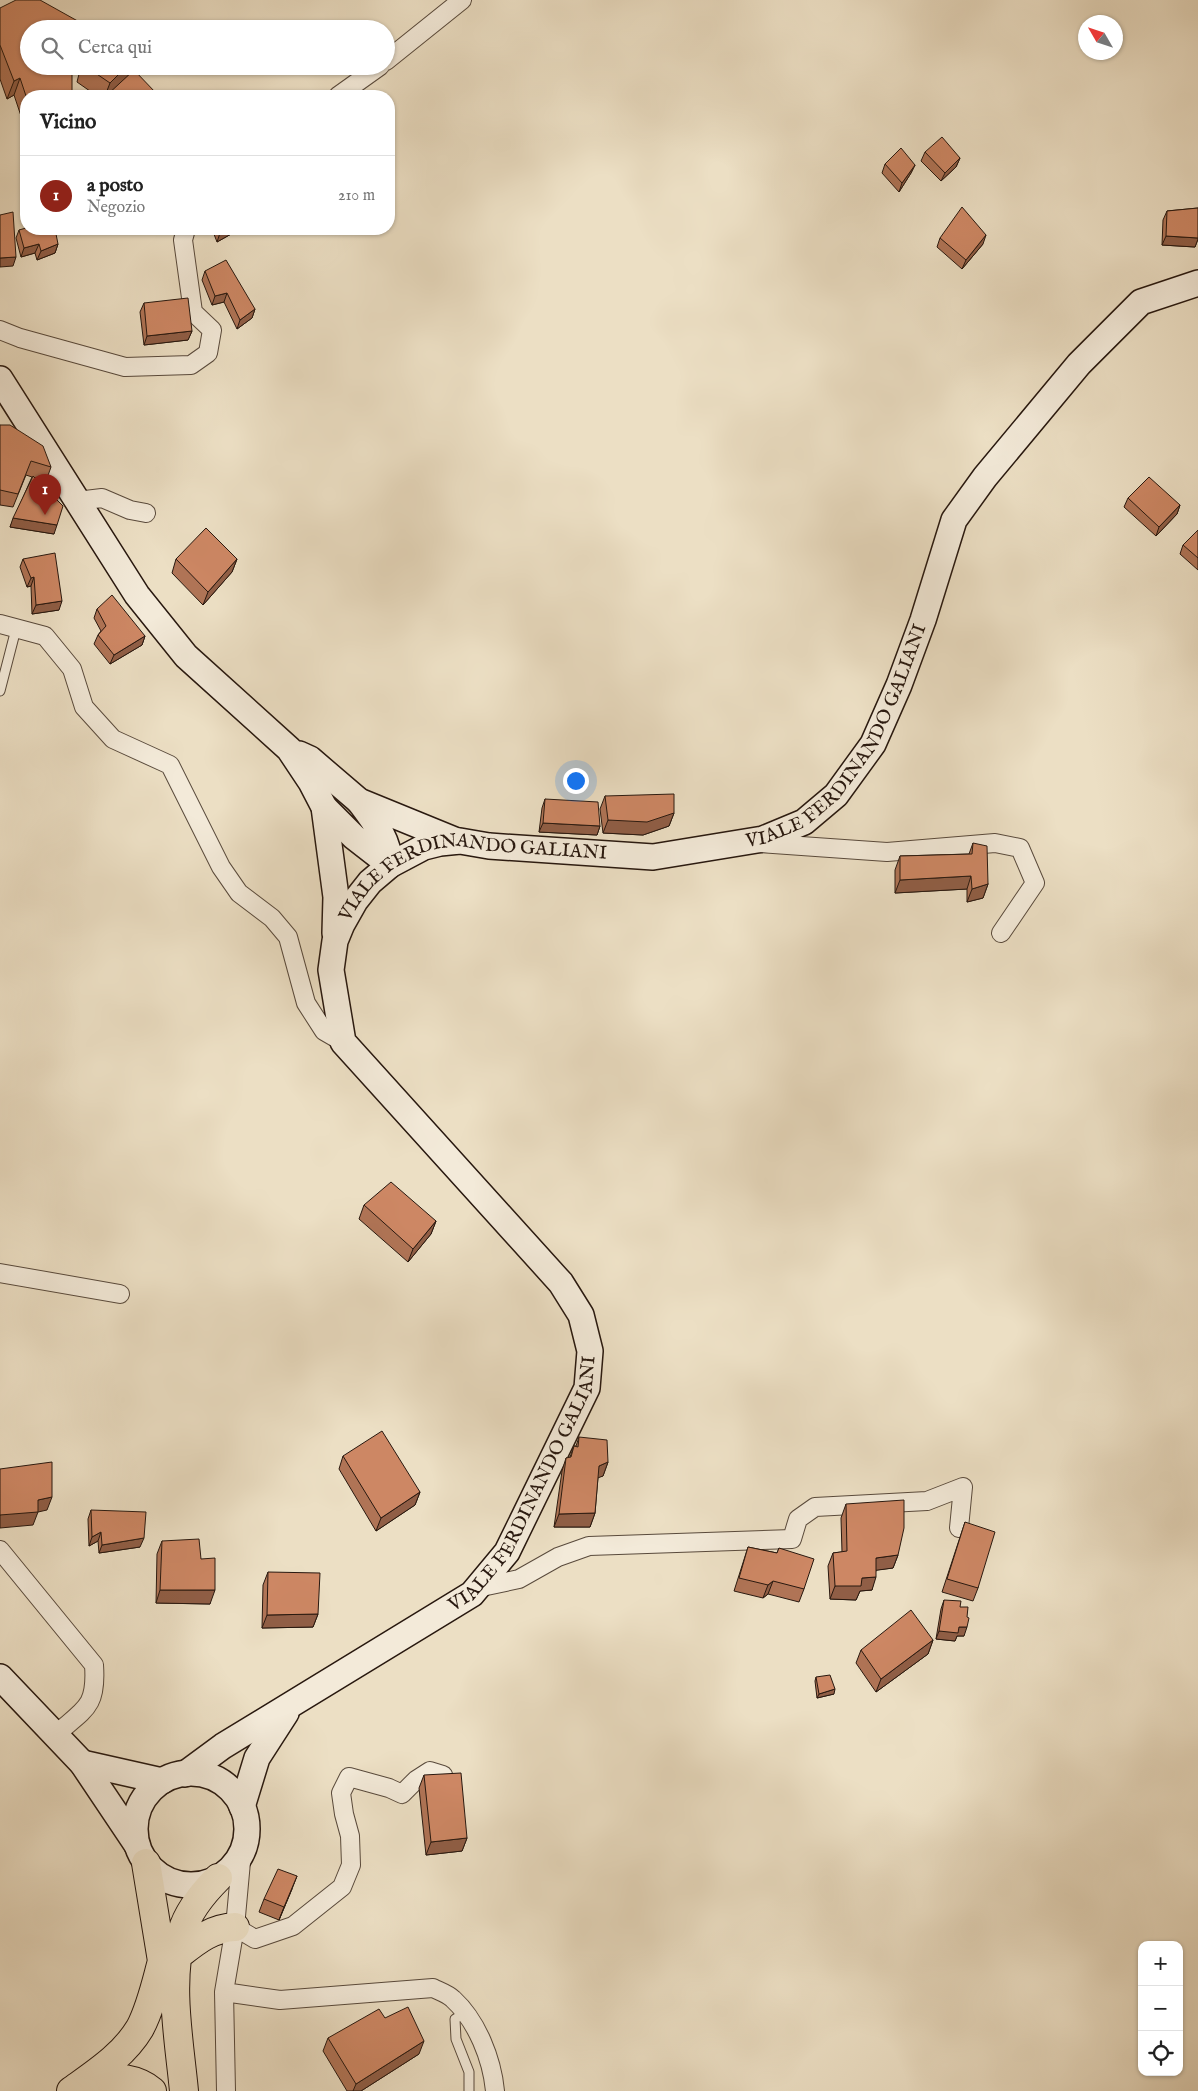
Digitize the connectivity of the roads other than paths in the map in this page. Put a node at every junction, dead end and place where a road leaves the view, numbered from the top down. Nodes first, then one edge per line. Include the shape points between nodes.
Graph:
1 (462, 0) edge
2 (395, 55) edge
3 (367, 75) edge
4 (346, 90) edge
5 (184, 235) edge
6 (1198, 283) edge
7 (0, 330) edge
8 (0, 379) edge
9 (77, 501) junction
10 (146, 513) dead end
11 (8, 626) edge
12 (11, 651) junction
13 (0, 664) edge
14 (0, 691) edge
15 (289, 749) junction
16 (359, 801) junction
17 (324, 807) junction
18 (460, 842) junction
19 (746, 842) junction
20 (390, 865) junction
21 (1001, 933) dead end
22 (335, 941) junction
23 (343, 1042) junction
24 (0, 1273) edge
25 (120, 1294) dead end
26 (959, 1528) dead end
27 (0, 1550) edge
28 (477, 1588) junction
29 (0, 1677) edge
30 (290, 1706) junction
31 (56, 1734) junction
32 (82, 1763) junction
33 (186, 1774) junction
34 (443, 1775) edge
35 (162, 1781) junction
36 (242, 1807) junction
37 (242, 1852) junction
38 (141, 1854) junction
39 (218, 1878) junction
40 (235, 1927) junction
41 (170, 1959) junction
42 (224, 1992) junction
43 (465, 2013) junction
44 (81, 2085) edge
45 (152, 2091) edge
46 (184, 2091) edge
47 (226, 2091) edge
48 (469, 2091) edge
49 (495, 2091) edge

1 - 2 street
3 - 4 street
5 - 7 street via 193,312 212,330 208,353 191,365 125,367
6 - 19 main road, VIALE FERDINANDO GALIANI via 1140,302 1079,364 985,477 954,520 923,620 873,744 836,795 804,822
8 - 9 main road
9 - 10 street via 102,498
9 - 15 main road via 137,595 186,656
11 - 12 lane
11 - 23 street via 45,636 72,669 84,707 113,739 170,765 221,868 239,893 272,918 288,937 306,1002 324,1030
12 - 13 lane
12 - 14 lane
15 - 16 main road via 310,759
15 - 17 main road
16 - 18 main road
16 - 20 main road via 385,840
17 - 20 main road via 354,837
17 - 22 main road via 336,897
18 - 19 main road, VIALE FERDINANDO GALIANI via 653,857
18 - 20 main road, VIALE FERDINANDO GALIANI via 424,847
19 - 21 street via 887,852 995,843 1020,848 1035,883
20 - 22 main road, VIALE FERDINANDO GALIANI via 355,901
22 - 23 main road, VIALE FERDINANDO GALIANI via 331,970
23 - 28 main road, VIALE FERDINANDO GALIANI via 561,1283 581,1315 590,1351 586,1388 507,1552
24 - 25 street
26 - 28 street via 963,1487 927,1500 814,1507 798,1519 792,1539 589,1546 558,1557 519,1579
27 - 31 street via 94,1665 96,1688 89,1706
28 - 30 main road, VIALE FERDINANDO GALIANI
29 - 31 main road
30 - 33 main road, VIALE FERDINANDO GALIANI via 222,1746
30 - 36 main road via 257,1758
31 - 32 main road
32 - 35 main road
32 - 38 main road
33 - 35 main road
33 - 36 main road via 220,1781 233,1792
34 - 40 street via 430,1771 402,1794 349,1777 342,1793 352,1865 342,1887 293,1926 255,1939
35 - 38 main road via 148,1793 139,1809 135,1827
36 - 37 main road via 246,1830
37 - 39 main road via 234,1865
37 - 40 street
38 - 39 main road via 160,1876 178,1884 202,1884
38 - 41 highway
39 - 41 highway via 205,1891 188,1918
40 - 41 highway via 221,1928 199,1938
40 - 42 street
41 - 44 highway via 139,2028 123,2049
41 - 46 highway
42 - 43 street via 280,2000 433,1988 452,1998
42 - 47 street
43 - 48 lane via 455,2019 456,2039 469,2072
43 - 49 street via 482,2041
44 - 45 highway via 125,2078

